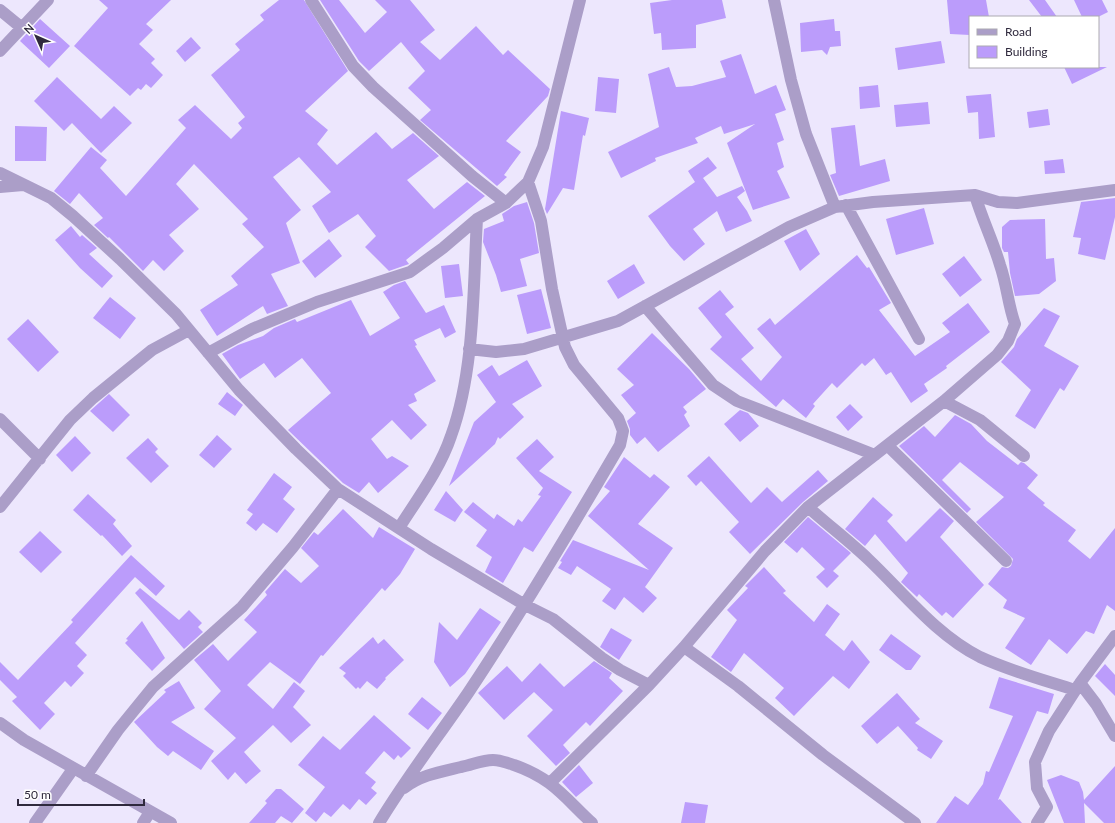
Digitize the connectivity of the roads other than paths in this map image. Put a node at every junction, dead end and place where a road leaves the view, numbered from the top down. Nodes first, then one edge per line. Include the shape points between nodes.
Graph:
1 (48, 0) edge
2 (311, 0) edge
3 (580, 0) edge
4 (774, 0) edge
5 (0, 10) edge
6 (22, 28) junction
7 (0, 51) edge
8 (1, 172) edge
9 (528, 182) junction
10 (23, 184) junction
11 (0, 187) edge
12 (1115, 190) edge
13 (975, 195) junction
14 (506, 203) junction
15 (841, 206) junction
16 (477, 219) junction
17 (645, 306) junction
18 (189, 330) junction
19 (564, 337) junction
20 (919, 339) dead end
21 (469, 349) junction
22 (208, 353) junction
23 (944, 401) junction
24 (0, 419) edge
25 (888, 446) junction
26 (875, 455) junction
27 (1024, 456) dead end
28 (40, 459) junction
29 (338, 489) junction
30 (0, 506) edge
31 (808, 507) junction
32 (399, 528) junction
33 (1006, 561) dead end
34 (525, 605) junction
35 (1115, 636) edge
36 (684, 647) junction
37 (649, 685) junction
38 (1078, 687) junction
39 (0, 723) edge
40 (1115, 736) edge
41 (73, 768) junction
42 (86, 776) junction
43 (550, 783) junction
44 (397, 793) junction
45 (150, 812) junction
46 (35, 823) edge
47 (143, 823) edge
48 (171, 823) edge
49 (379, 823) edge
50 (592, 823) edge
51 (915, 823) edge
52 (1037, 823) edge

1 - 6 street
2 - 14 street via 354,66 373,87 472,176
3 - 9 street via 543,147
4 - 15 street via 791,80 806,134
5 - 6 street
6 - 7 street
8 - 10 street
9 - 14 street
9 - 19 street via 541,221 552,289
10 - 11 street
10 - 18 street via 50,198 74,216 176,314
12 - 13 street via 1017,203 998,202
13 - 15 street
13 - 23 street via 1000,264 1015,324 1008,341 997,355
14 - 16 street
15 - 17 street via 789,227
15 - 20 street
16 - 21 street
16 - 22 street via 410,272 317,302 252,329
17 - 19 street via 618,322
17 - 26 street via 723,393 737,401
18 - 22 street
18 - 28 street via 152,350 93,398 70,420
19 - 21 street via 524,349 496,352
19 - 34 street via 574,365 618,418 623,431 620,445
21 - 32 street via 459,409 451,436 438,466
22 - 29 street via 244,396
23 - 25 street
23 - 27 street via 980,420
24 - 28 street
25 - 26 street
25 - 33 street
26 - 31 street
28 - 30 street
29 - 32 street
29 - 42 street via 242,607 153,687 118,730
31 - 36 street via 765,551
31 - 38 street via 867,558 929,622 980,656 999,665
32 - 34 street
34 - 37 street via 553,619 602,658
34 - 44 street via 468,694
35 - 38 street
36 - 37 street
36 - 51 street via 738,686 817,751
37 - 43 street
38 - 40 street via 1096,704
38 - 52 street via 1049,731 1035,762 1037,788 1047,807
39 - 41 street
41 - 42 street
41 - 46 street
42 - 45 street
43 - 44 street via 526,769 495,760 435,772 412,782
43 - 50 street
44 - 49 street
45 - 47 street
45 - 48 street

